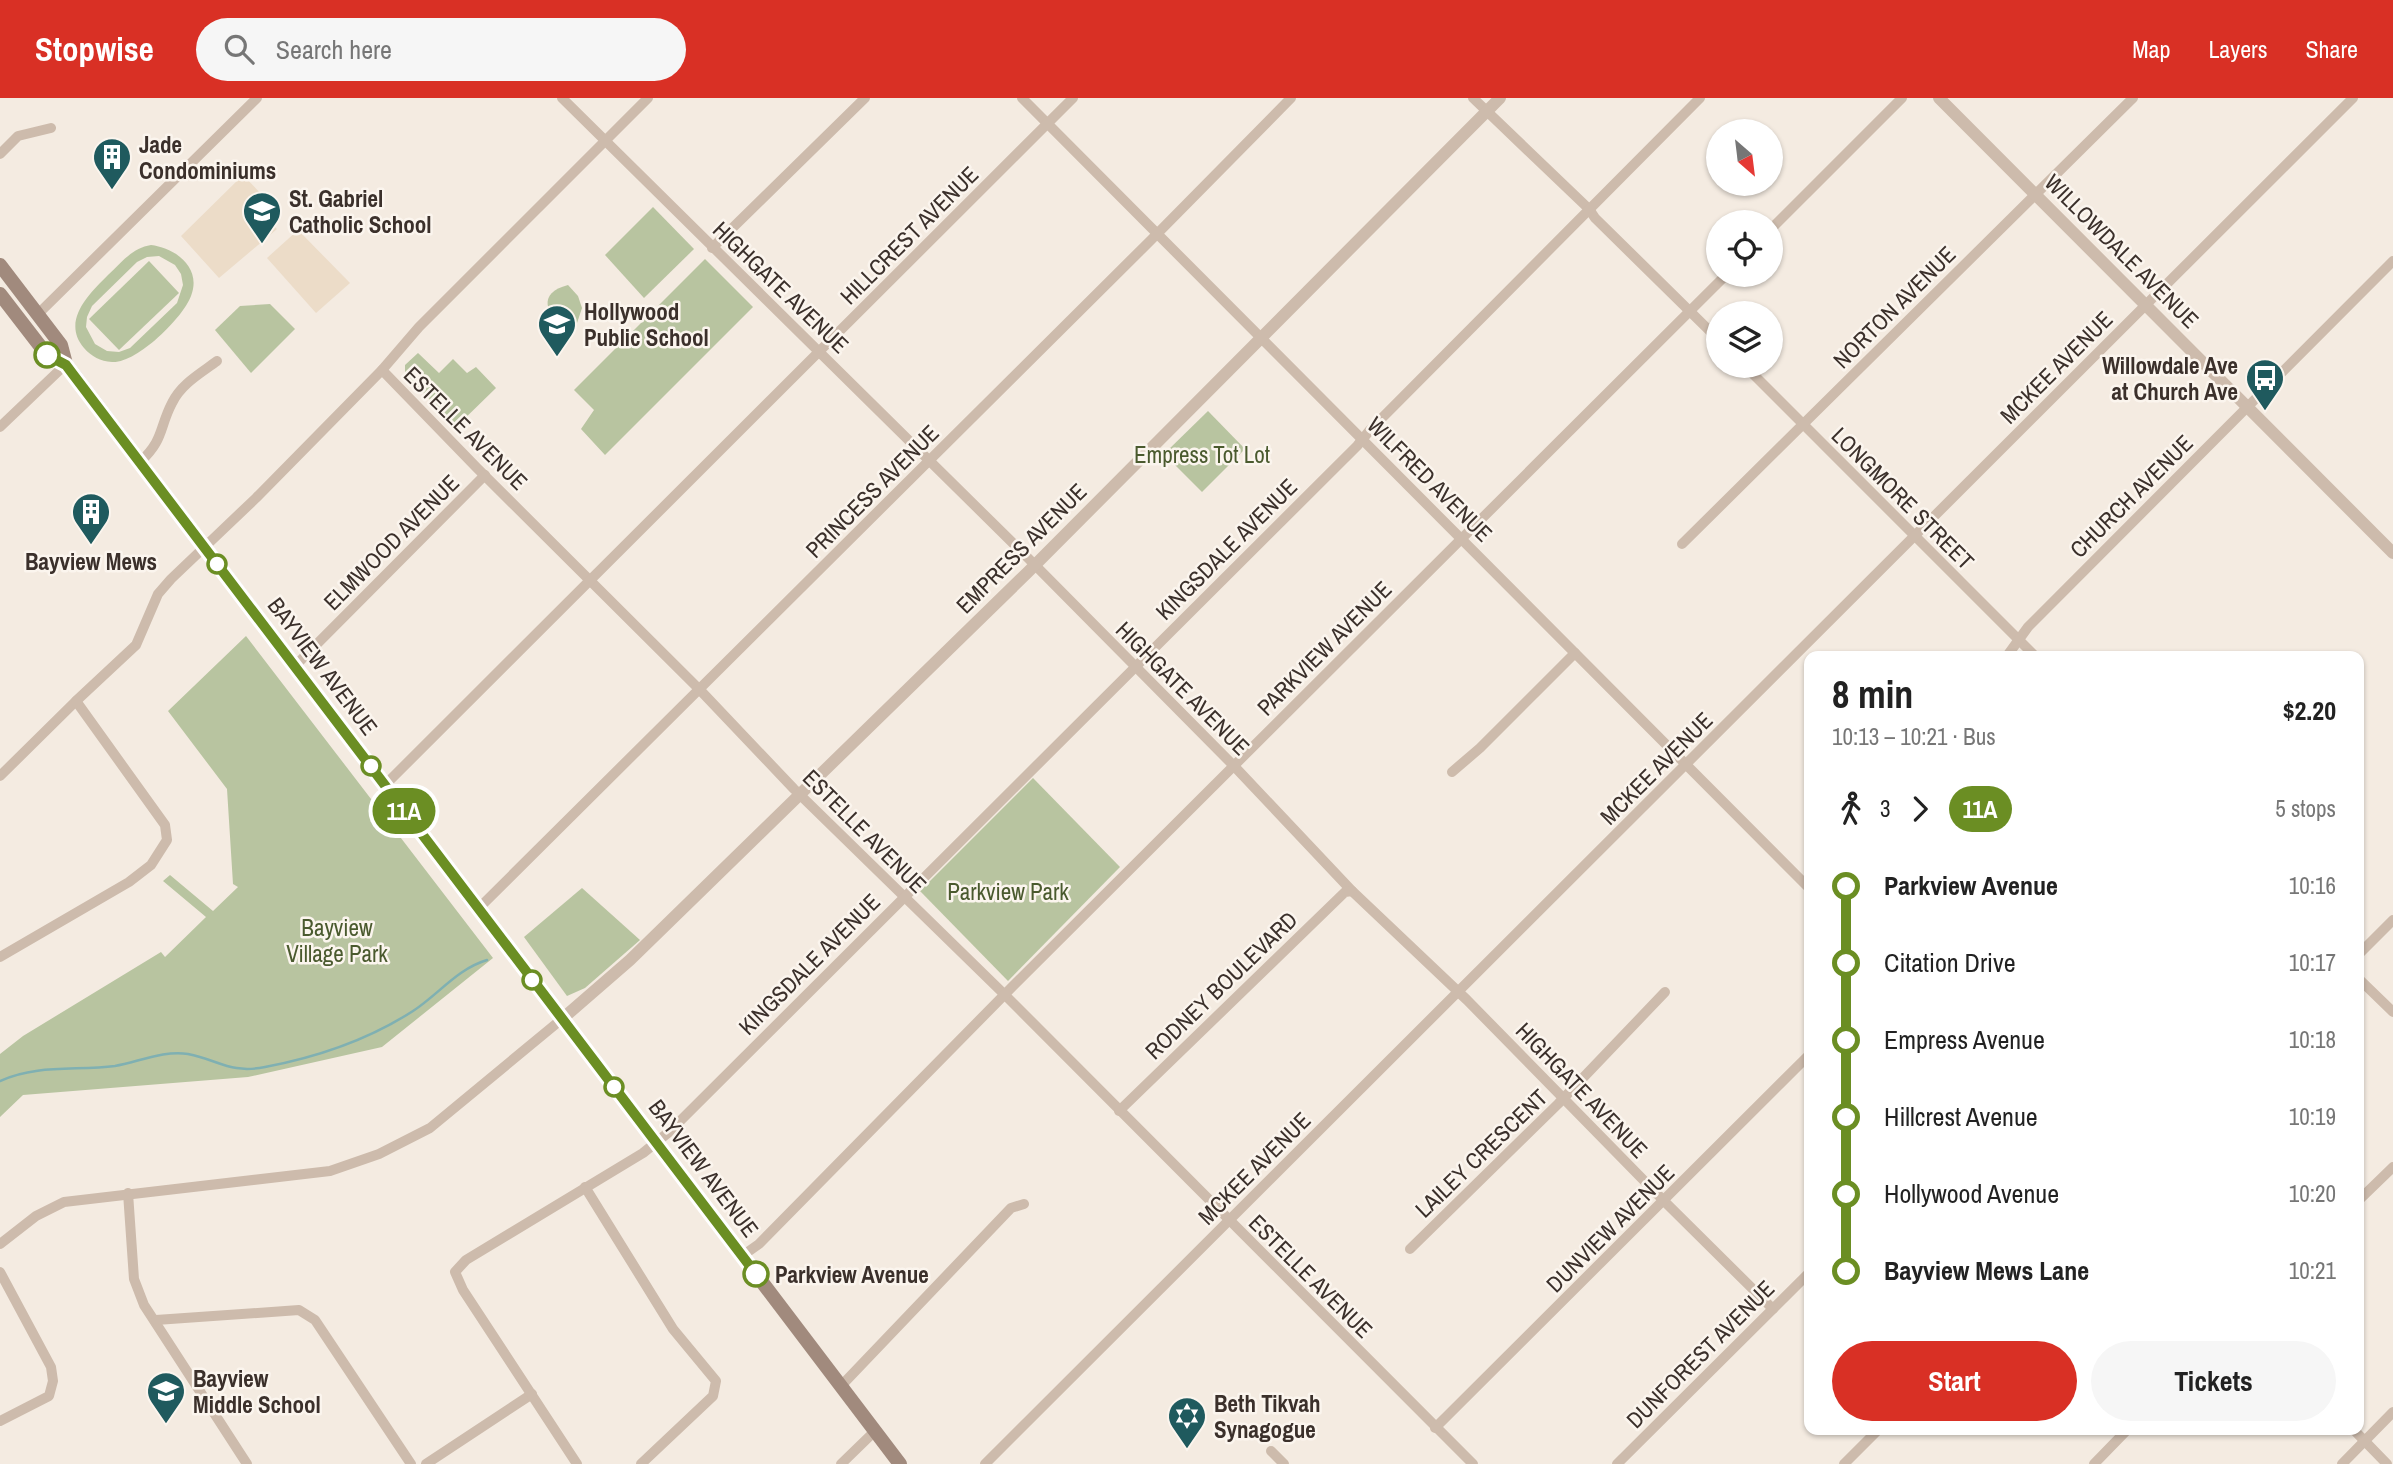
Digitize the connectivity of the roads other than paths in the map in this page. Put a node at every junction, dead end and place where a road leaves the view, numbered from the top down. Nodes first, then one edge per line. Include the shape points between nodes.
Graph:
1 (257, 98) edge
2 (562, 98) edge
3 (648, 98) edge
4 (865, 98) edge
5 (1022, 98) edge
6 (1073, 98) edge
7 (1290, 98) edge
8 (1474, 98) edge
9 (1500, 98) edge
10 (1700, 98) edge
11 (1902, 98) edge
12 (1940, 98) edge
13 (2133, 98) edge
14 (2353, 98) edge
15 (1487, 111) junction
16 (1048, 123) junction
17 (51, 128) dead end
18 (604, 140) junction
19 (0, 155) edge
20 (2036, 194) junction
21 (1589, 209) junction
22 (1783, 217) edge
23 (1158, 233) junction
24 (712, 248) junction
25 (2393, 261) edge
26 (0, 265) edge
27 (0, 287) edge
28 (1714, 287) edge
29 (0, 294) edge
30 (2145, 305) junction
31 (1690, 310) junction
32 (37, 314) junction
33 (1706, 327) edge
34 (1262, 338) junction
35 (820, 351) junction
36 (217, 361) dead end
37 (66, 365) junction
38 (382, 370) junction
39 (1757, 378) edge
40 (2247, 406) junction
41 (1802, 425) junction
42 (0, 427) edge
43 (1363, 439) junction
44 (140, 461) junction
45 (929, 461) junction
46 (485, 475) junction
47 (1916, 536) junction
48 (1462, 538) junction
49 (1682, 544) dead end
50 (205, 547) junction
51 (2393, 553) edge
52 (1035, 565) junction
53 (590, 580) junction
54 (2018, 640) junction
55 (2010, 651) edge
56 (2030, 651) edge
57 (1576, 653) junction
58 (295, 666) junction
59 (1134, 667) junction
60 (700, 690) junction
61 (76, 701) junction
62 (1686, 765) junction
63 (1234, 766) junction
64 (1452, 772) dead end
65 (0, 776) edge
66 (385, 785) junction
67 (800, 795) junction
68 (1804, 884) edge
69 (1352, 891) junction
70 (904, 897) junction
71 (479, 908) junction
72 (2393, 920) edge
73 (2364, 949) edge
74 (0, 957) edge
75 (2364, 984) edge
76 (1459, 992) junction
77 (1665, 992) dead end
78 (1004, 994) junction
79 (2393, 1012) edge
80 (562, 1018) junction
81 (1804, 1060) edge
82 (1563, 1099) junction
83 (1119, 1111) junction
84 (656, 1143) junction
85 (2393, 1167) edge
86 (585, 1187) junction
87 (128, 1194) junction
88 (2364, 1194) edge
89 (1664, 1201) junction
90 (1024, 1204) dead end
91 (1228, 1220) junction
92 (0, 1244) edge
93 (1410, 1249) dead end
94 (742, 1256) junction
95 (0, 1272) edge
96 (1804, 1278) edge
97 (1773, 1309) junction
98 (156, 1320) junction
99 (841, 1386) junction
100 (532, 1394) junction
101 (2393, 1412) edge
102 (0, 1421) edge
103 (1435, 1427) junction
104 (875, 1431) junction
105 (1873, 1435) edge
106 (2122, 1435) edge
107 (2359, 1435) edge
108 (2365, 1441) junction
109 (1271, 1451) dead end
110 (247, 1464) edge
111 (411, 1464) edge
112 (426, 1464) edge
113 (577, 1464) edge
114 (641, 1464) edge
115 (841, 1464) edge
116 (900, 1464) edge
117 (985, 1464) edge
118 (1284, 1464) edge
119 (1473, 1464) edge
120 (1617, 1464) edge
121 (1844, 1464) edge
122 (2094, 1464) edge
123 (2342, 1464) edge
124 (2387, 1464) edge

1 - 32 street
2 - 18 street, HIGHGATE AVENUE
3 - 18 street
4 - 24 street
5 - 16 street, WILFRED AVENUE
6 - 16 street, HILLCREST AVENUE
7 - 23 street, PRINCESS AVENUE
8 - 15 street
9 - 15 street, EMPRESS AVENUE
10 - 21 street, KINGSDALE AVENUE
11 - 22 street
12 - 20 street, WILLOWDALE AVENUE
13 - 20 street, NORTON AVENUE
14 - 30 street, MCKEE AVENUE
15 - 21 street
15 - 34 street, EMPRESS AVENUE
16 - 23 street, WILFRED AVENUE
16 - 35 street, HILLCREST AVENUE
17 - 19 street via 18,136
18 - 24 street, HIGHGATE AVENUE
18 - 38 street
20 - 30 street, WILLOWDALE AVENUE
20 - 41 street, NORTON AVENUE
21 - 31 street
21 - 43 street, KINGSDALE AVENUE
23 - 34 street, WILFRED AVENUE
23 - 45 street, PRINCESS AVENUE
24 - 35 street, HIGHGATE AVENUE
25 - 40 street, CHURCH AVENUE
26 - 32 main road, BAYVIEW AVENUE
27 - 32 main road via 29,314
28 - 31 street, PARKVIEW AVENUE
29 - 37 main road, BAYVIEW AVENUE via 47,355
30 - 40 street, WILLOWDALE AVENUE
30 - 47 street, MCKEE AVENUE
31 - 33 street
31 - 48 street, PARKVIEW AVENUE
32 - 37 main road, BAYVIEW AVENUE via 61,345
34 - 43 street, WILFRED AVENUE
34 - 52 street, EMPRESS AVENUE
35 - 45 street, HIGHGATE AVENUE
35 - 53 street, HILLCREST AVENUE
36 - 44 street via 183,387 171,404 156,445
37 - 42 street
37 - 44 main road, BAYVIEW AVENUE
38 - 46 street, ESTELLE AVENUE
38 - 50 street
39 - 41 street, LONGMORE STREET
40 - 51 street, WILLOWDALE AVENUE
40 - 54 street, CHURCH AVENUE
41 - 47 street, LONGMORE STREET
41 - 49 street, NORTON AVENUE
43 - 48 street, WILFRED AVENUE
43 - 59 street, KINGSDALE AVENUE
44 - 50 main road, BAYVIEW AVENUE
45 - 52 street, HIGHGATE AVENUE
45 - 60 street, PRINCESS AVENUE
46 - 53 street, ESTELLE AVENUE
46 - 58 street, ELMWOOD AVENUE
47 - 54 street, LONGMORE STREET
47 - 62 street, MCKEE AVENUE
48 - 57 street, WILFRED AVENUE
48 - 63 street, PARKVIEW AVENUE
50 - 58 main road, BAYVIEW AVENUE
50 - 61 street via 158,594 136,645
52 - 59 street, HIGHGATE AVENUE
52 - 67 street, EMPRESS AVENUE
53 - 60 street, ESTELLE AVENUE
53 - 66 street, HILLCREST AVENUE
54 - 55 street, CHURCH AVENUE
54 - 56 street, LONGMORE STREET
57 - 62 street, WILFRED AVENUE
57 - 64 street
58 - 66 main road, BAYVIEW AVENUE
59 - 63 street, HIGHGATE AVENUE
59 - 70 street, KINGSDALE AVENUE
60 - 67 street, ESTELLE AVENUE
60 - 71 street, PRINCESS AVENUE
61 - 65 street
61 - 74 street via 165,825 167,840 151,865 129,882
62 - 68 street, WILFRED AVENUE
62 - 76 street, MCKEE AVENUE
63 - 69 street, HIGHGATE AVENUE
63 - 78 street, PARKVIEW AVENUE
66 - 71 main road, BAYVIEW AVENUE
67 - 70 street, ESTELLE AVENUE
67 - 80 street, EMPRESS AVENUE via 630,960
69 - 76 street, HIGHGATE AVENUE
69 - 83 street, RODNEY BOULEVARD via 1345,892
70 - 78 street, ESTELLE AVENUE
70 - 84 street, KINGSDALE AVENUE
71 - 80 main road, BAYVIEW AVENUE
72 - 73 street
75 - 79 street
76 - 82 street, HIGHGATE AVENUE
76 - 91 street, MCKEE AVENUE
77 - 82 street, LAILEY CRESCENT
78 - 83 street, ESTELLE AVENUE
78 - 94 street, PARKVIEW AVENUE via 757,1246
80 - 84 main road, BAYVIEW AVENUE
80 - 87 street via 430,1128 379,1154 330,1171
81 - 89 street, DUNVIEW AVENUE
82 - 89 street, HIGHGATE AVENUE
82 - 93 street, LAILEY CRESCENT
83 - 91 street, ESTELLE AVENUE
84 - 86 street, KINGSDALE AVENUE
84 - 94 main road, BAYVIEW AVENUE
85 - 88 street
86 - 100 street, KINGSDALE AVENUE via 466,1260 455,1272
86 - 114 street via 673,1329 716,1381 713,1395
87 - 92 street via 64,1202 36,1216
87 - 98 street via 134,1279
89 - 97 street, HIGHGATE AVENUE
89 - 103 street, DUNVIEW AVENUE
90 - 99 street via 1011,1208
91 - 103 street, ESTELLE AVENUE
91 - 117 street, MCKEE AVENUE
94 - 99 main road, BAYVIEW AVENUE
95 - 102 street via 51,1367 52,1381 49,1396
96 - 97 street, DUNFOREST AVENUE
97 - 120 street, DUNFOREST AVENUE
98 - 110 street
98 - 111 street via 299,1310 315,1320
99 - 104 main road, BAYVIEW AVENUE
100 - 112 street
100 - 113 street
101 - 108 street
103 - 119 street, ESTELLE AVENUE
104 - 115 street
104 - 116 main road, BAYVIEW AVENUE
105 - 121 street
106 - 122 street
107 - 108 street
108 - 123 street
108 - 124 street
109 - 118 street

